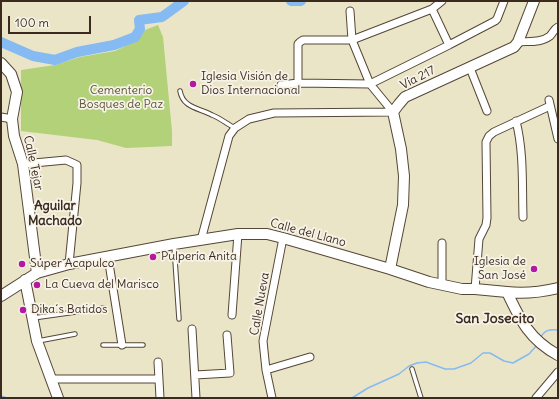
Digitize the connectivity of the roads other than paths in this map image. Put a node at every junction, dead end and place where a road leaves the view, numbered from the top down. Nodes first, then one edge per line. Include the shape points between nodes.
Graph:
1 (442, 1) edge
2 (504, 1) edge
3 (534, 1) edge
4 (432, 9) junction
5 (350, 11) dead end
6 (558, 27) edge
7 (352, 40) junction
8 (518, 42) junction
9 (449, 45) junction
10 (1, 63) edge
11 (470, 68) junction
12 (298, 83) junction
13 (370, 84) junction
14 (281, 85) dead end
15 (180, 91) dead end
16 (487, 111) dead end
17 (393, 112) junction
18 (1, 118) edge
19 (12, 119) junction
20 (516, 122) junction
21 (235, 128) junction
22 (558, 139) edge
23 (22, 164) junction
24 (523, 217) dead end
25 (238, 234) junction
26 (283, 238) junction
27 (201, 240) junction
28 (174, 244) junction
29 (442, 244) dead end
30 (108, 257) junction
31 (69, 264) junction
32 (390, 269) junction
33 (37, 273) junction
34 (25, 280) junction
35 (442, 285) junction
36 (475, 288) junction
37 (558, 288) edge
38 (507, 292) junction
39 (1, 296) edge
40 (104, 308) dead end
41 (232, 315) dead end
42 (32, 318) junction
43 (179, 319) dead end
44 (192, 328) dead end
45 (76, 334) dead end
46 (227, 335) dead end
47 (37, 341) junction
48 (103, 345) dead end
49 (122, 345) junction
50 (143, 345) dead end
51 (558, 355) edge
52 (310, 357) dead end
53 (158, 362) dead end
54 (412, 369) dead end
55 (266, 370) junction
56 (558, 372) edge
57 (195, 375) junction
58 (51, 379) junction
59 (159, 379) junction
60 (58, 398) edge
61 (160, 398) edge
62 (196, 398) edge
63 (272, 398) edge
64 (421, 398) edge
65 (536, 398) edge

1 - 4 street
2 - 9 street via 497,19
3 - 8 main road
4 - 7 street
4 - 9 street
5 - 7 street
6 - 8 street via 542,41
7 - 12 street via 300,42
7 - 13 street
8 - 11 main road, Vía 217 via 514,47
9 - 13 street
10 - 19 main road, Calle Tejar via 11,74 17,92
11 - 16 street
11 - 17 main road, Vía 217 via 406,97
12 - 13 street
12 - 14 street
13 - 17 street
15 - 21 lane via 186,103 214,115
17 - 21 street via 274,113 249,119
17 - 32 main road via 404,176 403,205
18 - 19 street
19 - 23 main road, Calle Tejar
20 - 22 street via 550,103
20 - 24 street via 522,152
20 - 36 street via 494,132 486,142 487,218 479,239
21 - 27 street via 229,136
23 - 31 street via 66,160 77,165
23 - 33 main road, Calle Tejar
25 - 26 main road, Calle del Llano via 267,234
25 - 27 main road, Calle del Llano
25 - 41 street
26 - 32 main road, Calle del Llano
26 - 55 street, Calle Nueva via 263,341
27 - 28 main road, Calle del Llano
28 - 30 main road, Calle del Llano
28 - 43 lane
29 - 35 street
30 - 31 main road, Calle del Llano
30 - 49 street
31 - 33 main road, Calle del Llano
32 - 35 main road, Calle del Llano
33 - 34 main road, Calle del Llano
34 - 39 main road, Calle del Llano
34 - 42 main road
35 - 36 main road, Calle del Llano via 462,289
36 - 38 main road, Calle del Llano
37 - 38 main road, Calle del Llano via 522,294
38 - 51 main road via 527,330
40 - 42 lane
42 - 47 main road
44 - 57 street
45 - 47 lane
46 - 57 street via 230,373
47 - 58 main road
48 - 49 lane
49 - 50 lane
52 - 55 street
53 - 59 street
54 - 64 lane
55 - 63 street, Calle Nueva
56 - 65 street
57 - 62 street
58 - 59 street
58 - 60 main road
59 - 61 street

